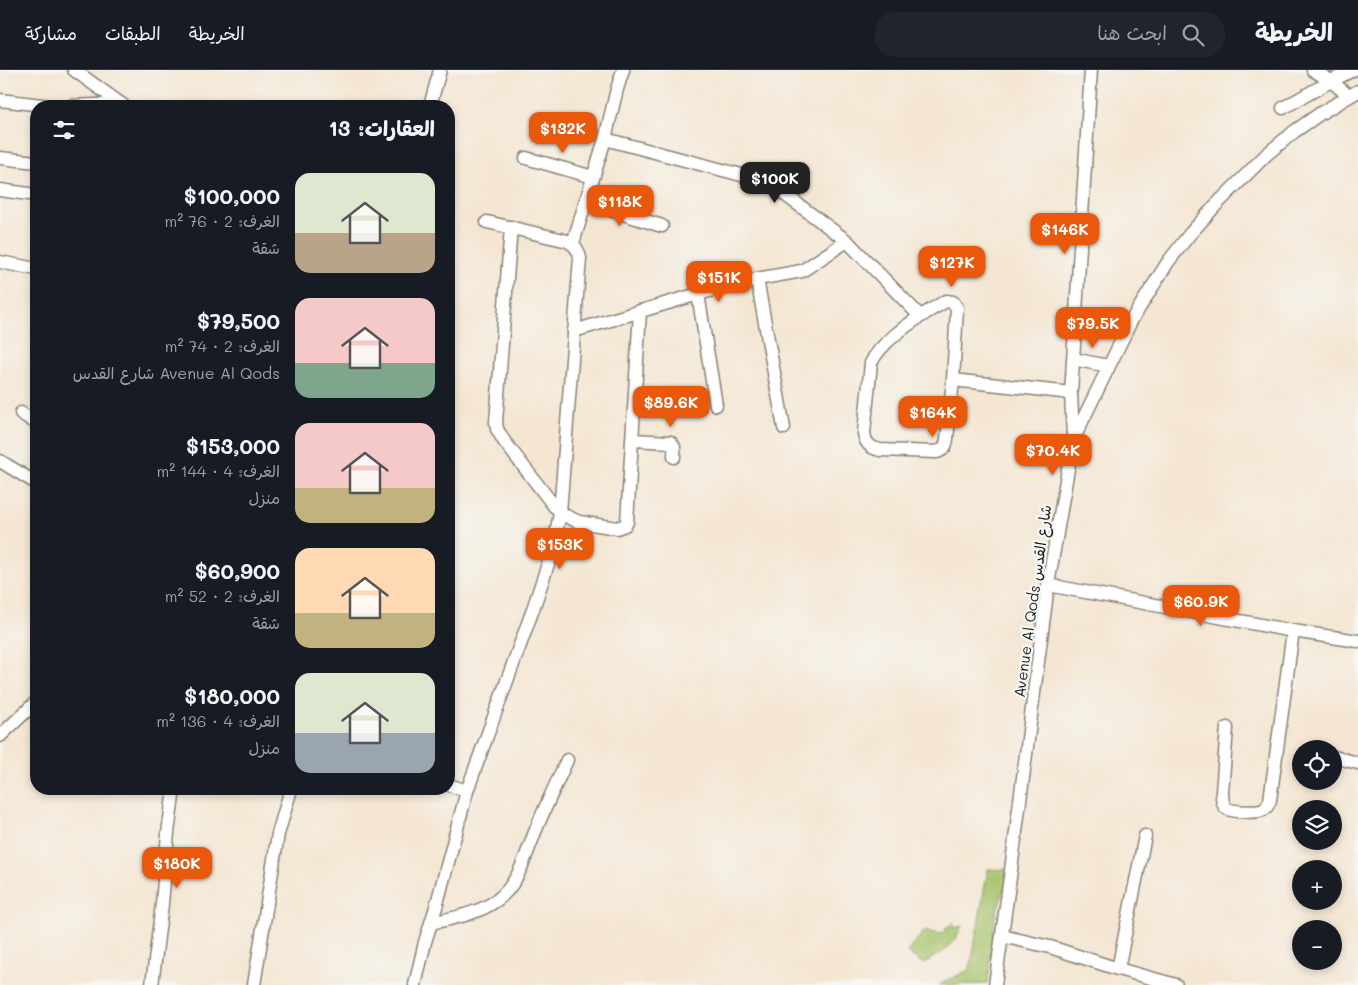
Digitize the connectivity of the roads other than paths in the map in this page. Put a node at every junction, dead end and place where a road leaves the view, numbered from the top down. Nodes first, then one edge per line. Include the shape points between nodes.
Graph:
1 (74, 70) edge
2 (440, 70) edge
3 (623, 70) edge
4 (1092, 70) edge
5 (1314, 70) edge
6 (1353, 70) edge
7 (1331, 81) junction
8 (1353, 94) edge
9 (0, 100) edge
10 (116, 100) edge
11 (432, 100) edge
12 (30, 104) edge
13 (1283, 108) dead end
14 (605, 139) junction
15 (0, 158) edge
16 (526, 158) dead end
17 (30, 161) edge
18 (593, 177) junction
19 (0, 190) edge
20 (30, 194) edge
21 (585, 202) junction
22 (487, 222) dead end
23 (662, 226) dead end
24 (511, 227) junction
25 (847, 241) junction
26 (573, 244) junction
27 (0, 262) edge
28 (30, 268) edge
29 (757, 279) junction
30 (698, 294) junction
31 (640, 312) junction
32 (920, 316) junction
33 (574, 331) junction
34 (1073, 359) junction
35 (1108, 366) junction
36 (952, 380) junction
37 (1071, 393) junction
38 (716, 405) dead end
39 (21, 413) dead end
40 (30, 419) edge
41 (784, 428) dead end
42 (632, 440) junction
43 (1073, 440) junction
44 (674, 457) dead end
45 (0, 461) edge
46 (30, 479) edge
47 (560, 512) junction
48 (1048, 585) junction
49 (1294, 631) junction
50 (1358, 641) edge
51 (30, 708) edge
52 (1228, 728) dead end
53 (0, 736) edge
54 (1342, 759) edge
55 (567, 760) dead end
56 (1358, 763) edge
57 (455, 787) edge
58 (467, 790) junction
59 (173, 795) edge
60 (289, 795) edge
61 (1145, 836) dead end
62 (431, 923) junction
63 (1002, 936) junction
64 (1118, 969) junction
65 (1146, 981) edge
66 (152, 985) edge
67 (254, 985) edge
68 (415, 985) edge
69 (995, 985) edge
70 (1176, 985) edge

1 - 10 street
2 - 11 street
3 - 14 street
4 - 34 street
5 - 7 street
6 - 7 street
7 - 8 street
7 - 13 street
8 - 35 street, Avenue Al Qods شارع القدس via 1295,131 1216,205 1168,262 1131,321
9 - 12 street
14 - 18 street
14 - 25 street via 768,182
15 - 17 street
16 - 18 street
18 - 21 street
19 - 20 street
21 - 23 street
21 - 26 street
22 - 24 street
24 - 26 street
24 - 47 street via 497,429
25 - 29 street via 802,271
25 - 32 street
26 - 33 street via 580,258
27 - 28 street
29 - 30 street
29 - 41 street
30 - 31 street
30 - 38 street
31 - 33 street
31 - 42 street
32 - 36 street via 946,301 953,302 957,308
32 - 36 street via 885,344 870,363 864,433 867,443 880,450 942,451 947,439
33 - 47 street
34 - 35 street
34 - 37 street
35 - 43 street, Avenue Al Qods شارع القدس
36 - 37 street
37 - 43 street
39 - 40 street
42 - 44 street via 670,442
42 - 47 street via 625,525 617,528 579,522
43 - 48 street, Avenue Al Qods شارع القدس
45 - 46 street
47 - 58 street via 554,546 532,612
48 - 49 street
48 - 63 street, Avenue Al Qods شارع القدس
49 - 50 street
49 - 52 street via 1270,800 1263,810 1229,810 1224,806 1222,792
51 - 53 street
54 - 56 street
55 - 62 street via 511,886 484,908
57 - 58 street
58 - 62 street
59 - 66 street
60 - 67 street via 278,834
61 - 64 street
62 - 68 street
63 - 64 street via 1050,947
63 - 69 street, Avenue Al Qods شارع القدس
64 - 65 street
65 - 70 street

